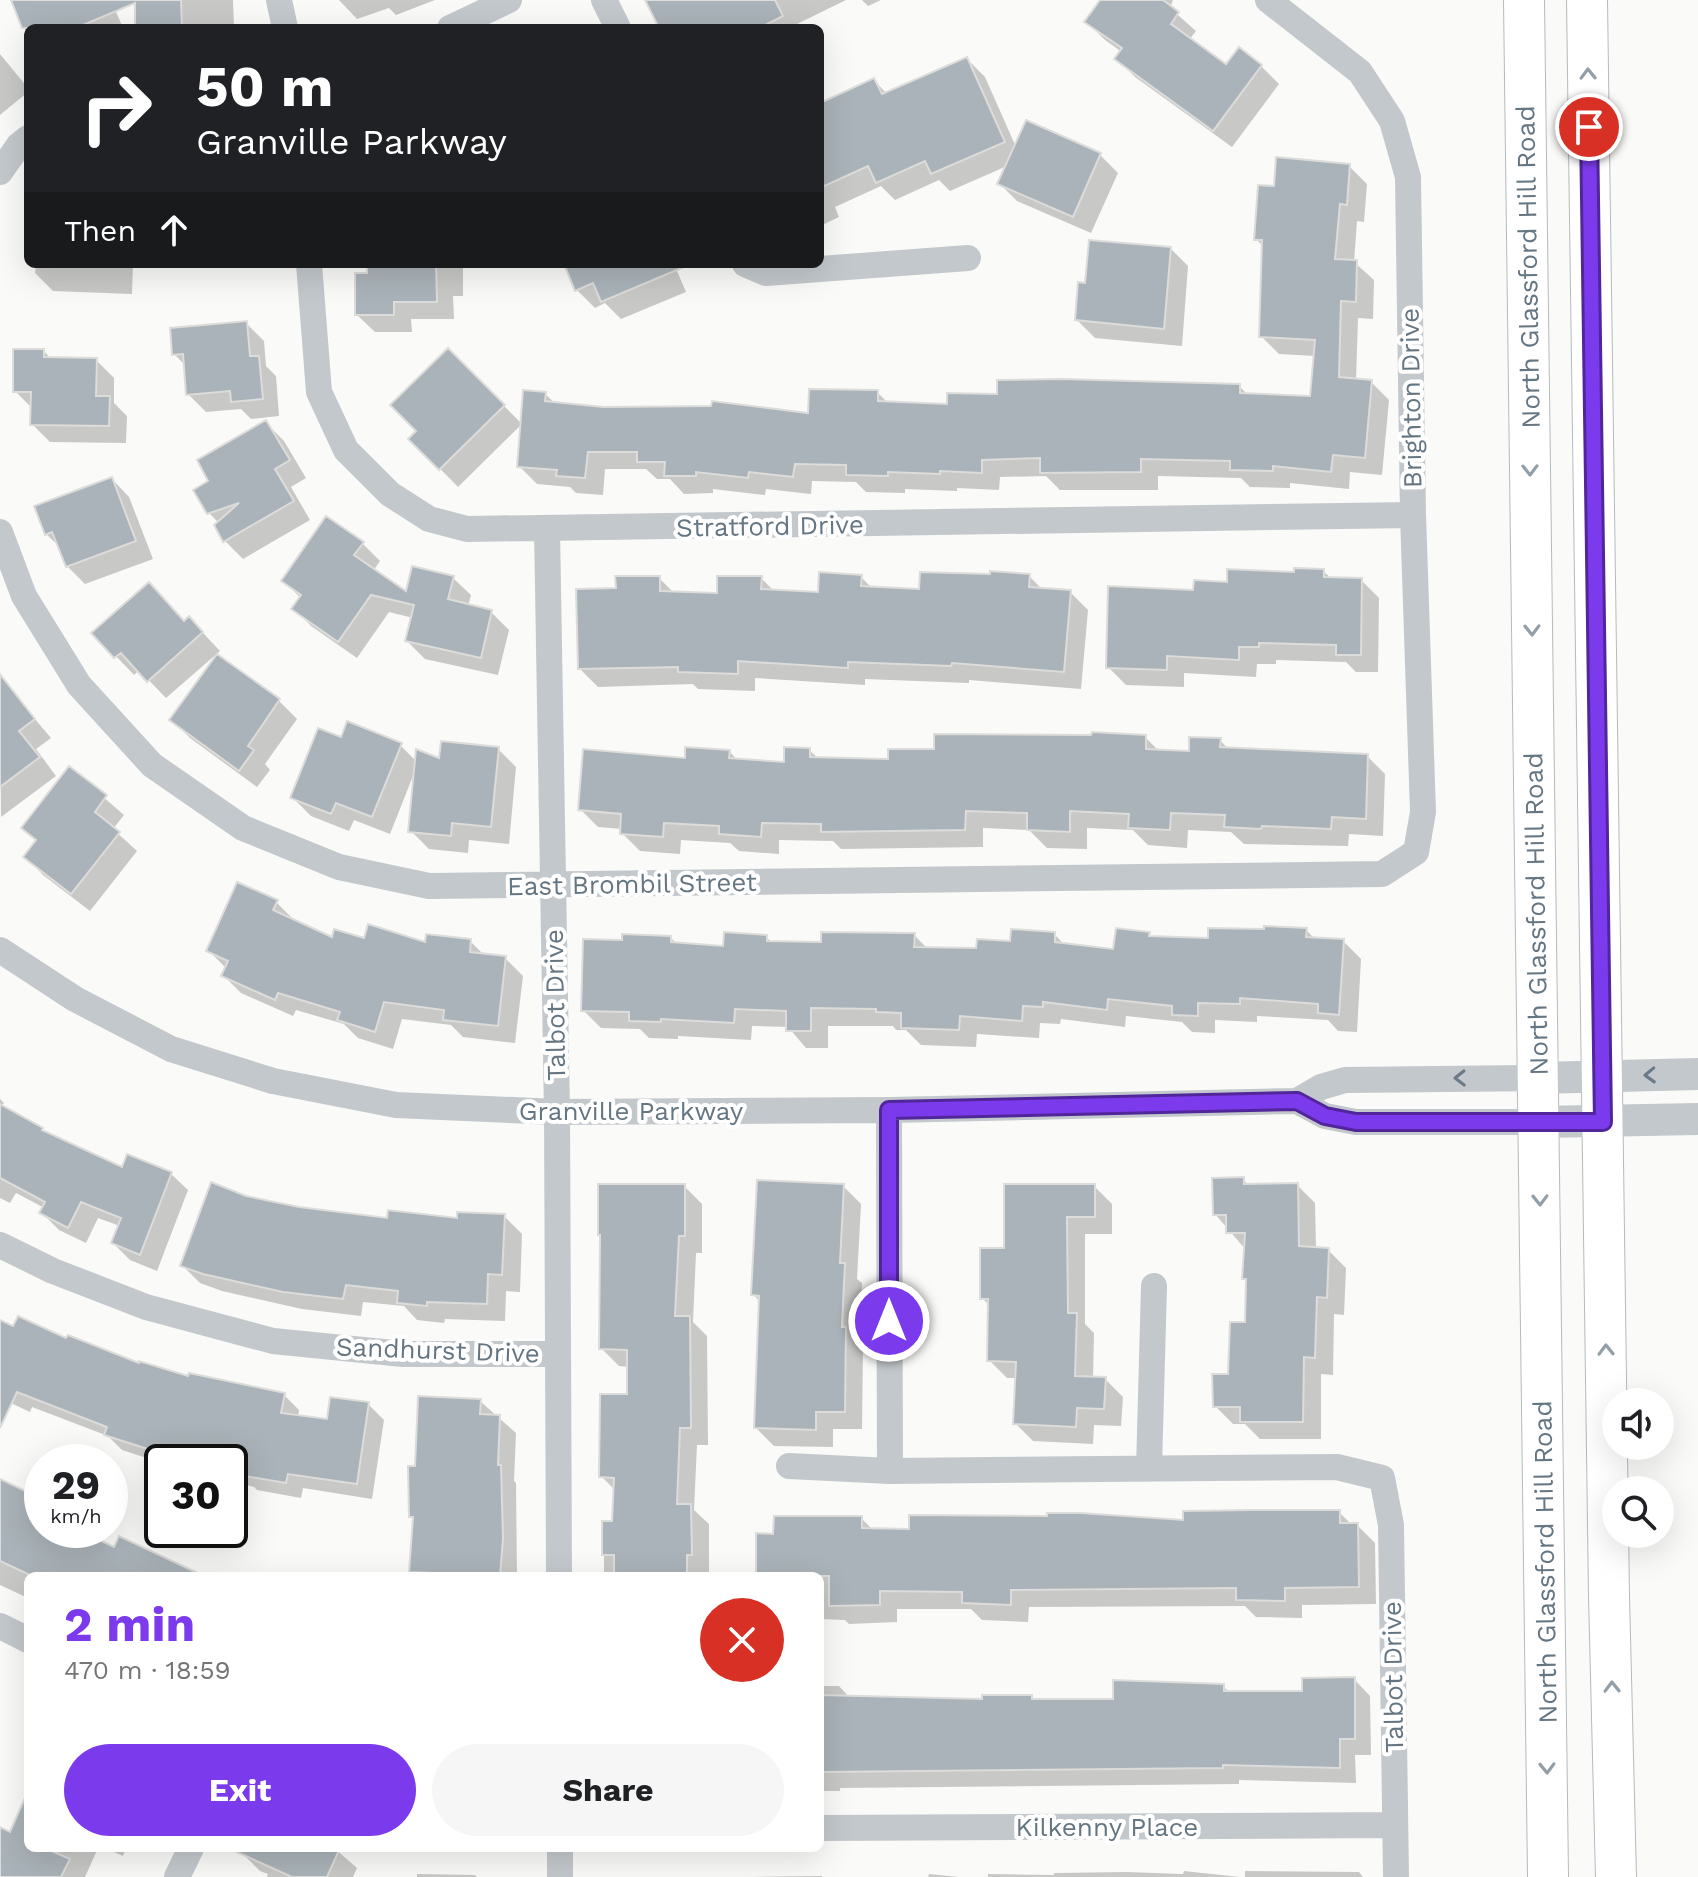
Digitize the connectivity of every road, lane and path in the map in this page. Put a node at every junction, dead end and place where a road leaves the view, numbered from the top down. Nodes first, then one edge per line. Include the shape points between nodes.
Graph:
1 (279, 0) edge
2 (509, 0) edge
3 (604, 0) edge
4 (1268, 0) edge
5 (1524, 0) edge
6 (1587, 0) edge
7 (284, 24) edge
8 (458, 24) edge
9 (616, 24) edge
10 (24, 141) edge
11 (0, 172) edge
12 (968, 258) dead end
13 (309, 268) edge
14 (754, 268) edge
15 (1413, 515) junction
16 (547, 529) junction
17 (0, 532) edge
18 (1416, 852) joint
19 (553, 884) junction
20 (0, 950) edge
21 (1698, 1074) edge
22 (1602, 1076) junction
23 (1538, 1078) junction
24 (1297, 1101) junction
25 (889, 1110) junction
26 (557, 1112) junction
27 (1698, 1119) edge
28 (1539, 1122) junction
29 (1603, 1122) junction
30 (0, 1245) edge
31 (1154, 1286) dead end
32 (558, 1354) junction
33 (789, 1466) dead end
34 (1149, 1468) junction
35 (890, 1471) junction
36 (559, 1572) edge
37 (0, 1626) edge
38 (24, 1638) edge
39 (1394, 1825) junction
40 (824, 1828) edge
41 (189, 1852) edge
42 (560, 1852) edge
43 (177, 1877) edge
44 (560, 1877) edge
45 (1396, 1877) edge
46 (1548, 1877) edge
47 (1616, 1877) edge

1 - 7 street
2 - 8 street
3 - 9 street
4 - 15 street, Brighton Drive via 1360,72 1392,121 1408,177
5 -> 23 main road, North Glassford Hill Road
22 -> 6 main road
10 - 11 street
12 - 14 street via 766,273
13 - 16 street, Stratford Drive via 319,392 346,450 390,494 429,519 467,529
15 - 16 street, Stratford Drive
15 - 18 street, Brighton Drive via 1423,812
16 - 19 street, Talbot Drive
17 - 19 street, East Brombil Street via 24,596 79,685 152,765 243,828 339,867 429,886
18 - 19 street, East Brombil Street via 1382,874
19 - 26 street, Talbot Drive
20 - 26 street, Granville Parkway via 75,999 171,1049 273,1081 396,1105
21 -> 22 street
22 - 23 street
22 - 29 main road
23 -> 24 street, Granville Parkway via 1345,1080
23 - 28 main road, North Glassford Hill Road
24 - 25 street, Granville Parkway
24 - 28 street, Granville Parkway via 1325,1116 1356,1122
25 - 26 street, Granville Parkway
25 - 35 street
26 - 32 street, Talbot Drive
27 - 29 street
28 - 29 street
28 -> 46 main road, North Glassford Hill Road
47 -> 29 main road
30 - 32 street, Sandhurst Drive via 146,1307 273,1341 403,1354
31 - 34 street
32 - 36 street, Talbot Drive
33 - 35 street
34 - 35 street
34 - 39 street, Talbot Drive via 1337,1467 1382,1478 1391,1525
37 - 38 street
39 - 40 street, Kilkenny Place
39 - 45 street, Talbot Drive
41 - 43 street
42 - 44 street

